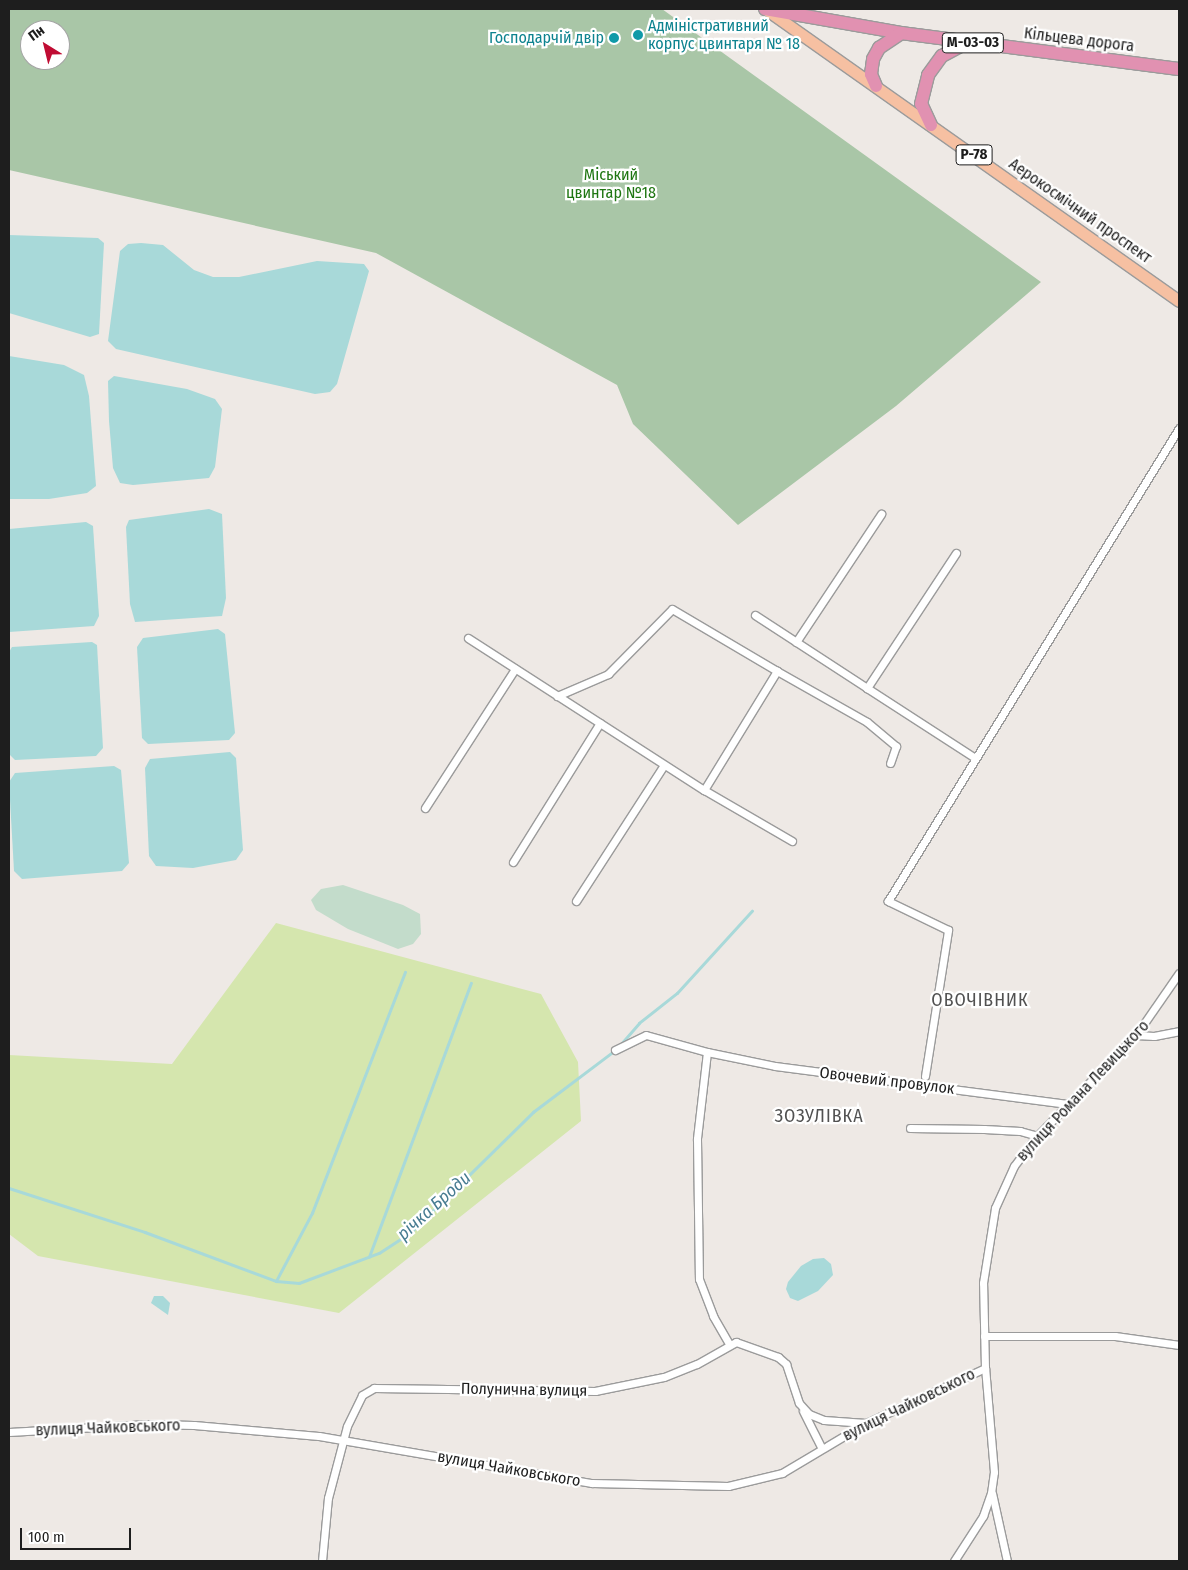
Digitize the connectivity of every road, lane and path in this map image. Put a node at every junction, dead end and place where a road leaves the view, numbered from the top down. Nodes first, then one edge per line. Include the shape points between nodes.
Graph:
1 (766, 10) edge
2 (900, 33) junction
3 (966, 43) junction
4 (1179, 69) edge
5 (876, 86) junction
6 (931, 125) junction
7 (1179, 301) edge
8 (1179, 428) edge
9 (881, 514) dead end
10 (956, 552) dead end
11 (755, 615) dead end
12 (468, 638) dead end
13 (796, 642) junction
14 (516, 669) junction
15 (777, 671) junction
16 (867, 688) junction
17 (557, 696) junction
18 (600, 723) junction
19 (975, 758) junction
20 (890, 763) dead end
21 (664, 765) junction
22 (704, 790) junction
23 (425, 808) dead end
24 (792, 841) dead end
25 (512, 862) dead end
26 (576, 901) dead end
27 (1179, 973) edge
28 (1179, 1031) edge
29 (1136, 1035) junction
30 (615, 1050) dead end
31 (707, 1052) junction
32 (925, 1076) dead end
33 (1068, 1104) junction
34 (910, 1128) dead end
35 (1037, 1136) junction
36 (984, 1336) junction
37 (729, 1344) junction
38 (1179, 1345) edge
39 (985, 1368) junction
40 (799, 1403) junction
41 (866, 1423) junction
42 (9, 1432) edge
43 (344, 1440) junction
44 (822, 1449) junction
45 (991, 1493) junction
46 (960, 1554) junction
47 (322, 1561) edge
48 (954, 1561) edge
49 (965, 1561) edge
50 (1007, 1561) edge

1 - 2 highway, Кільцева дорога / М-03-03
1 - 5 main road, Аерокосмічний проспект / Р-78
2 - 3 highway, Кільцева дорога / М-03-03
2 - 5 highway via 880,48 872,59 870,74
3 - 4 highway, Кільцева дорога / М-03-03
3 - 6 highway via 942,56 928,75 921,104
5 - 6 main road, Аерокосмічний проспект / Р-78
6 - 7 main road, Аерокосмічний проспект / Р-78
8 - 19 street
9 - 13 street
10 - 16 street
11 - 13 street
12 - 14 street
13 - 16 street
14 - 17 street
14 - 23 street
15 - 17 street via 672,609 608,674
15 - 20 street via 867,722 896,746
15 - 22 street
16 - 19 street
17 - 18 street
18 - 21 street
18 - 25 street
19 - 32 street via 888,902 948,930
21 - 22 street
21 - 26 street
22 - 24 street
27 - 29 street, вулиця Романа Левицького
28 - 29 street via 1154,1036
29 - 33 street, вулиця Романа Левицького
30 - 31 street, Овочевий провулок via 646,1035
31 - 33 street, Овочевий провулок via 844,1077
31 - 37 street via 697,1139 699,1279 713,1316
33 - 35 street, вулиця Романа Левицького
34 - 35 street via 1020,1131
35 - 36 street, вулиця Романа Левицького via 1014,1166 995,1208 983,1283
36 - 38 street via 1115,1336
36 - 39 street, вулиця Романа Левицького
37 - 40 street via 749,1344 778,1357 791,1375
37 - 43 street, Полунична вулиця via 697,1364 664,1377 596,1391 374,1388 365,1392 358,1402
39 - 41 street, вулиця Чайковського
39 - 45 street, вулиця Романа Левицького via 994,1472
40 - 41 street via 809,1414 824,1420
40 - 44 street
41 - 44 street, вулиця Чайковського
42 - 43 street, вулиця Чайковського via 171,1424
43 - 44 street, вулиця Чайковського via 576,1481 646,1486 756,1482 782,1473
43 - 47 street, Полунична вулиця via 328,1498
45 - 46 street, вулиця Романа Левицького via 983,1516
45 - 50 street
46 - 48 street, вулиця Романа Левицького
46 - 49 street

